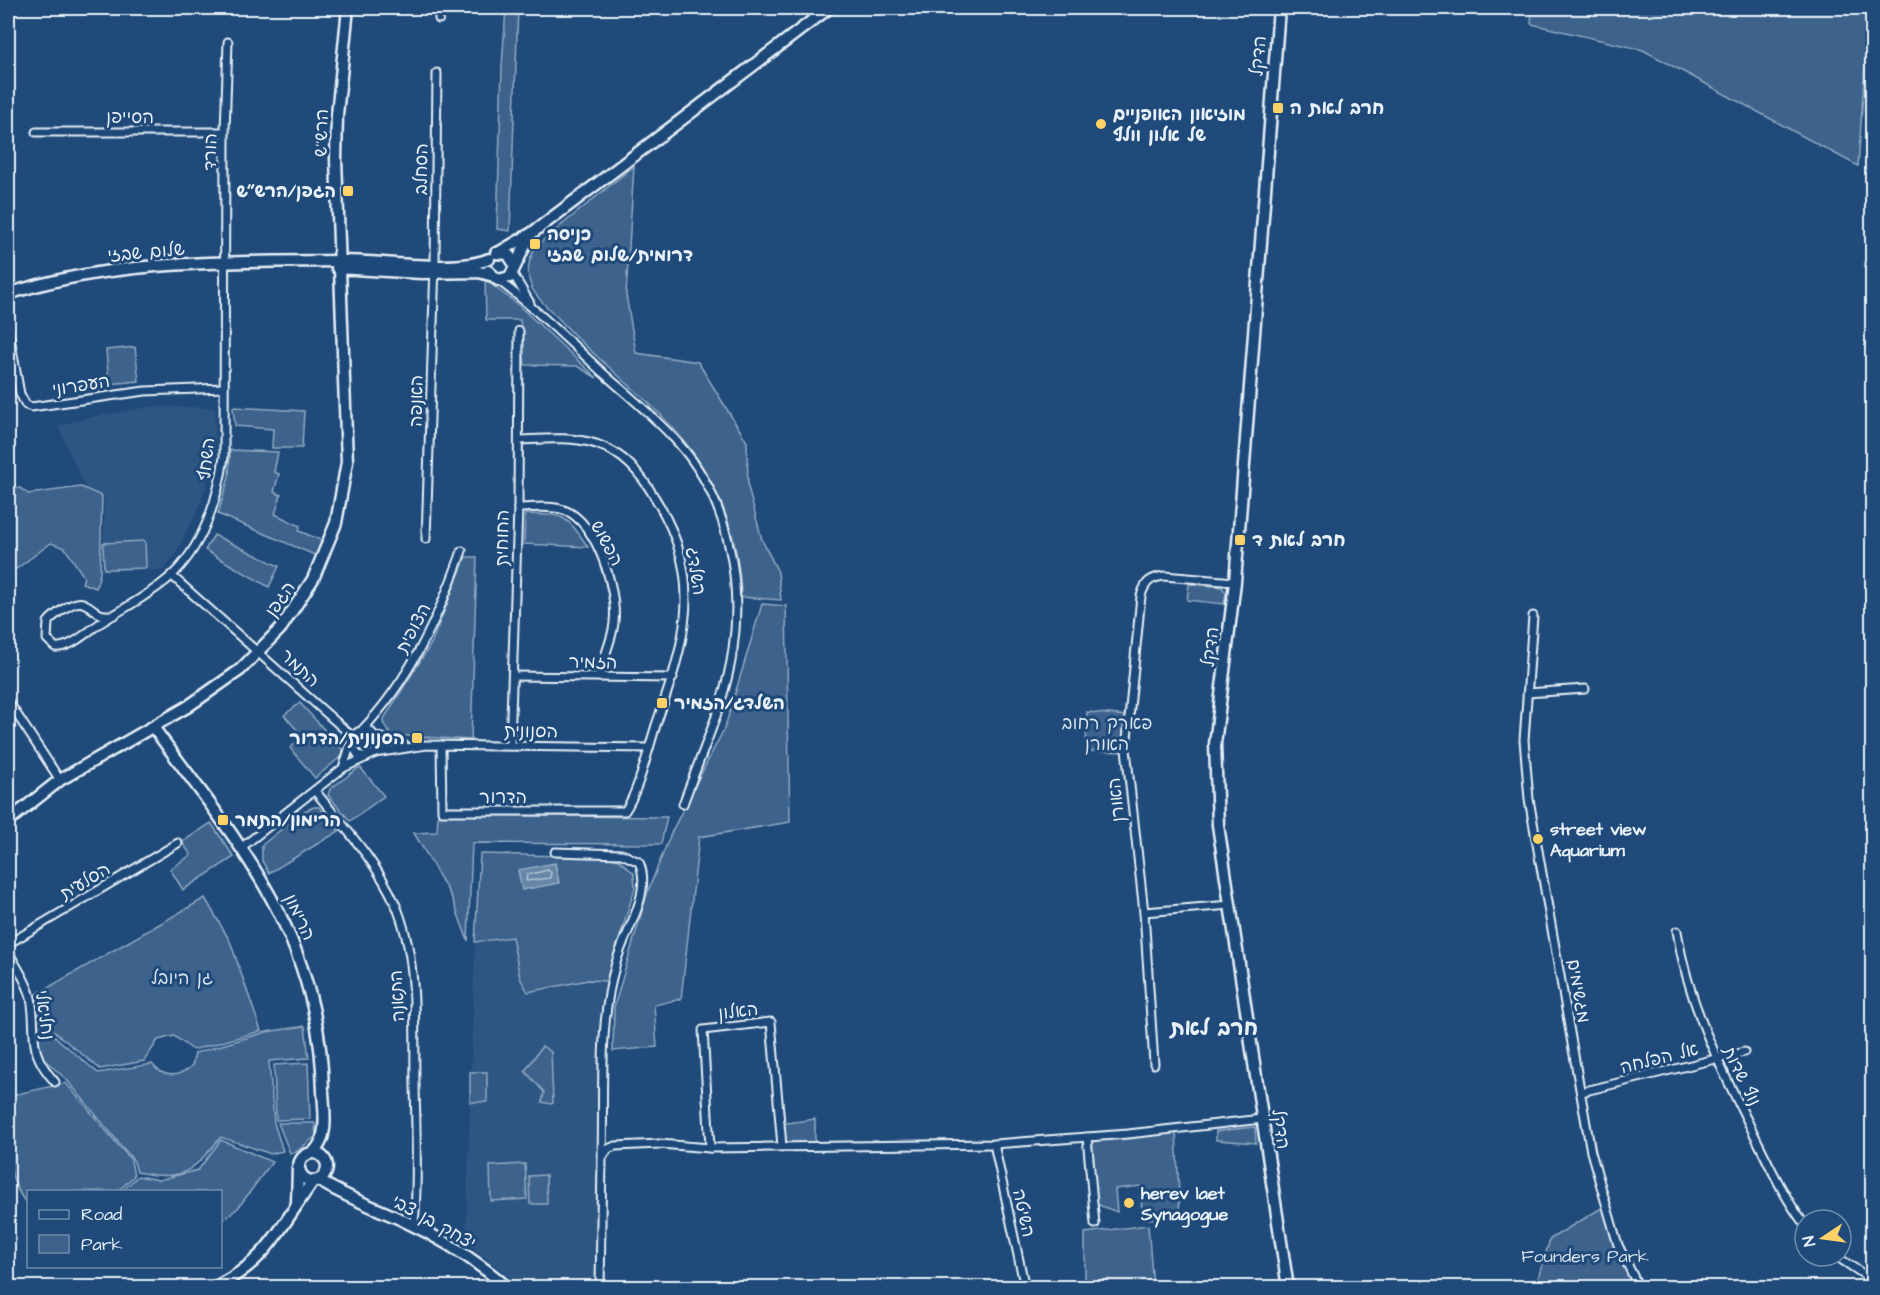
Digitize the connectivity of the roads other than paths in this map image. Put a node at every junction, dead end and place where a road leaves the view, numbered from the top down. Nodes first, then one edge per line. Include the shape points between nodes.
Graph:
1 (340, 8) edge
2 (348, 8) edge
3 (439, 8) edge
4 (820, 8) edge
5 (829, 8) edge
6 (1279, 8) edge
7 (439, 19) dead end
8 (796, 31) junction
9 (228, 42) dead end
10 (436, 73) dead end
11 (36, 132) dead end
12 (225, 132) junction
13 (532, 233) junction
14 (494, 256) junction
15 (224, 263) junction
16 (341, 265) junction
17 (435, 268) junction
18 (514, 270) junction
19 (494, 277) junction
20 (8, 294) edge
21 (536, 310) junction
22 (8, 326) edge
23 (519, 331) dead end
24 (224, 388) junction
25 (519, 440) junction
26 (518, 508) junction
27 (426, 538) dead end
28 (462, 551) dead end
29 (171, 575) junction
30 (1236, 582) junction
31 (114, 615) junction
32 (1533, 616) dead end
33 (260, 652) junction
34 (513, 676) junction
35 (600, 677) junction
36 (673, 678) junction
37 (1585, 689) dead end
38 (1527, 693) junction
39 (8, 701) edge
40 (377, 712) junction
41 (153, 727) junction
42 (362, 730) junction
43 (376, 734) junction
44 (352, 741) junction
45 (441, 745) junction
46 (412, 746) junction
47 (510, 746) junction
48 (649, 748) junction
49 (375, 753) junction
50 (367, 757) junction
51 (344, 768) junction
52 (60, 780) junction
53 (316, 792) junction
54 (683, 804) dead end
55 (628, 806) joint
56 (8, 820) edge
57 (178, 843) dead end
58 (242, 847) junction
59 (555, 852) dead end
60 (1231, 906) junction
61 (1144, 912) junction
62 (1677, 931) dead end
63 (8, 944) edge
64 (8, 951) edge
65 (1744, 1052) dead end
66 (1716, 1059) junction
67 (1154, 1064) dead end
68 (55, 1082) dead end
69 (1581, 1092) junction
70 (1262, 1119) junction
71 (1087, 1137) junction
72 (994, 1144) junction
73 (782, 1146) junction
74 (710, 1149) junction
75 (314, 1152) junction
76 (602, 1158) junction
77 (298, 1167) junction
78 (327, 1172) junction
79 (316, 1181) junction
80 (340, 1194) junction
81 (297, 1204) junction
82 (1793, 1208) edge
83 (1095, 1224) dead end
84 (414, 1226) junction
85 (1853, 1267) edge
86 (1872, 1280) edge
87 (213, 1287) edge
88 (508, 1287) edge
89 (600, 1287) edge
90 (1024, 1287) edge
91 (1288, 1287) edge
92 (1639, 1287) edge

1 - 2 street
2 - 16 street, הרש''ש via 336,140
3 - 7 street
4 - 8 street
5 - 8 street
6 - 30 street, הדקל
8 - 13 street
9 - 12 street, הורד
10 - 17 street, הסחלב
11 - 12 street, הסייפן
12 - 15 street, הורד
13 - 14 street
13 - 18 street
14 - 17 street, שלום שבזי
14 - 18 street via 508,254
14 - 19 street via 487,267
15 - 16 street, שלום שבזי
15 - 20 street, שלום שבזי via 84,274
15 - 24 street, השחף
16 - 17 street, שלום שבזי
16 - 33 street, הגפן via 348,442 341,500 313,579 286,622
17 - 19 street, שלום שבזי
17 - 27 street, האנפה
18 - 19 street via 506,279
18 - 21 street
19 - 21 street
21 - 54 street via 681,446 708,488 727,536 736,596 733,651
22 - 24 street, העפרוני via 20,394 30,407 145,391
23 - 25 street, החוחית
24 - 29 street, השחף via 224,458 217,495 198,538
25 - 26 street, החוחית
25 - 36 street, השלדג via 578,440 607,448 632,465 652,492 677,541 685,580 684,635
26 - 34 street, החוחית
26 - 35 street, הפשוש via 557,508 570,513 603,558 615,607 612,638
28 - 40 street, הצופית via 428,637
29 - 31 street, השחף
29 - 33 street, התמר
30 - 60 street, הדקל via 1214,762 1217,817
30 - 61 street, האורן via 1164,576 1152,578 1144,585 1126,749
31 - 31 street, השחף via 99,615 83,603 74,604 48,622 47,639 55,646 67,645
32 - 38 street, מגשימים
33 - 41 street, הגפן via 226,681
33 - 44 street, התמר
34 - 35 street, הזמיר
34 - 47 street, החוחית
35 - 36 street, הזמיר
36 - 48 street, השלדג
37 - 38 street
38 - 69 street, מגשימים via 1524,740 1529,799
39 - 52 street
40 - 42 street, הצופית
40 - 43 street, הצופית
41 - 52 street, הגפן
41 - 58 street, הרימון
42 - 43 street
42 - 44 street
43 - 46 street, הסנונית via 395,744
43 - 49 street via 379,745
44 - 50 street via 358,755
44 - 51 street
45 - 46 street, הסנונית
45 - 47 street, הסנונית
45 - 55 street, הדרור via 442,811 620,812
46 - 49 street, הסנונית
47 - 48 street, הסנונית
48 - 55 street, השלדג
49 - 50 street
50 - 51 street
51 - 53 street
52 - 56 street, הגפן
53 - 58 street
53 - 84 street, התאנה via 381,878 401,918 409,949 414,1017
57 - 63 street, הסלעית
58 - 75 street, הרימון via 283,917 315,1010 324,1129
59 - 76 street via 622,854 639,862 643,879 641,897 610,985
60 - 61 street
60 - 70 street, הדקל
61 - 67 street
62 - 66 street, נוף שדות via 1690,990
64 - 68 street, נחליאלי via 29,991 40,1066
65 - 66 street, אל הפלחה
66 - 69 street, אל הפלחה
66 - 82 street, נוף שדות
69 - 92 street, מגשימים via 1605,1206 1618,1245
70 - 71 street
70 - 91 street, הדקל
71 - 72 street
71 - 83 street
72 - 73 street
72 - 90 street, השיטה
73 - 74 street
73 - 74 street, האלון via 771,1022 703,1030
74 - 76 street via 660,1144 623,1146 608,1149
75 - 77 street via 305,1154
75 - 78 street via 326,1160
76 - 89 street
77 - 79 street via 302,1176
77 - 81 street
78 - 79 street
78 - 80 street via 328,1180
79 - 80 street, יצחק בן צבי
79 - 81 street
80 - 84 street, יצחק בן צבי
81 - 87 street via 278,1236 258,1258
84 - 88 street, יצחק בן צבי
85 - 86 street

